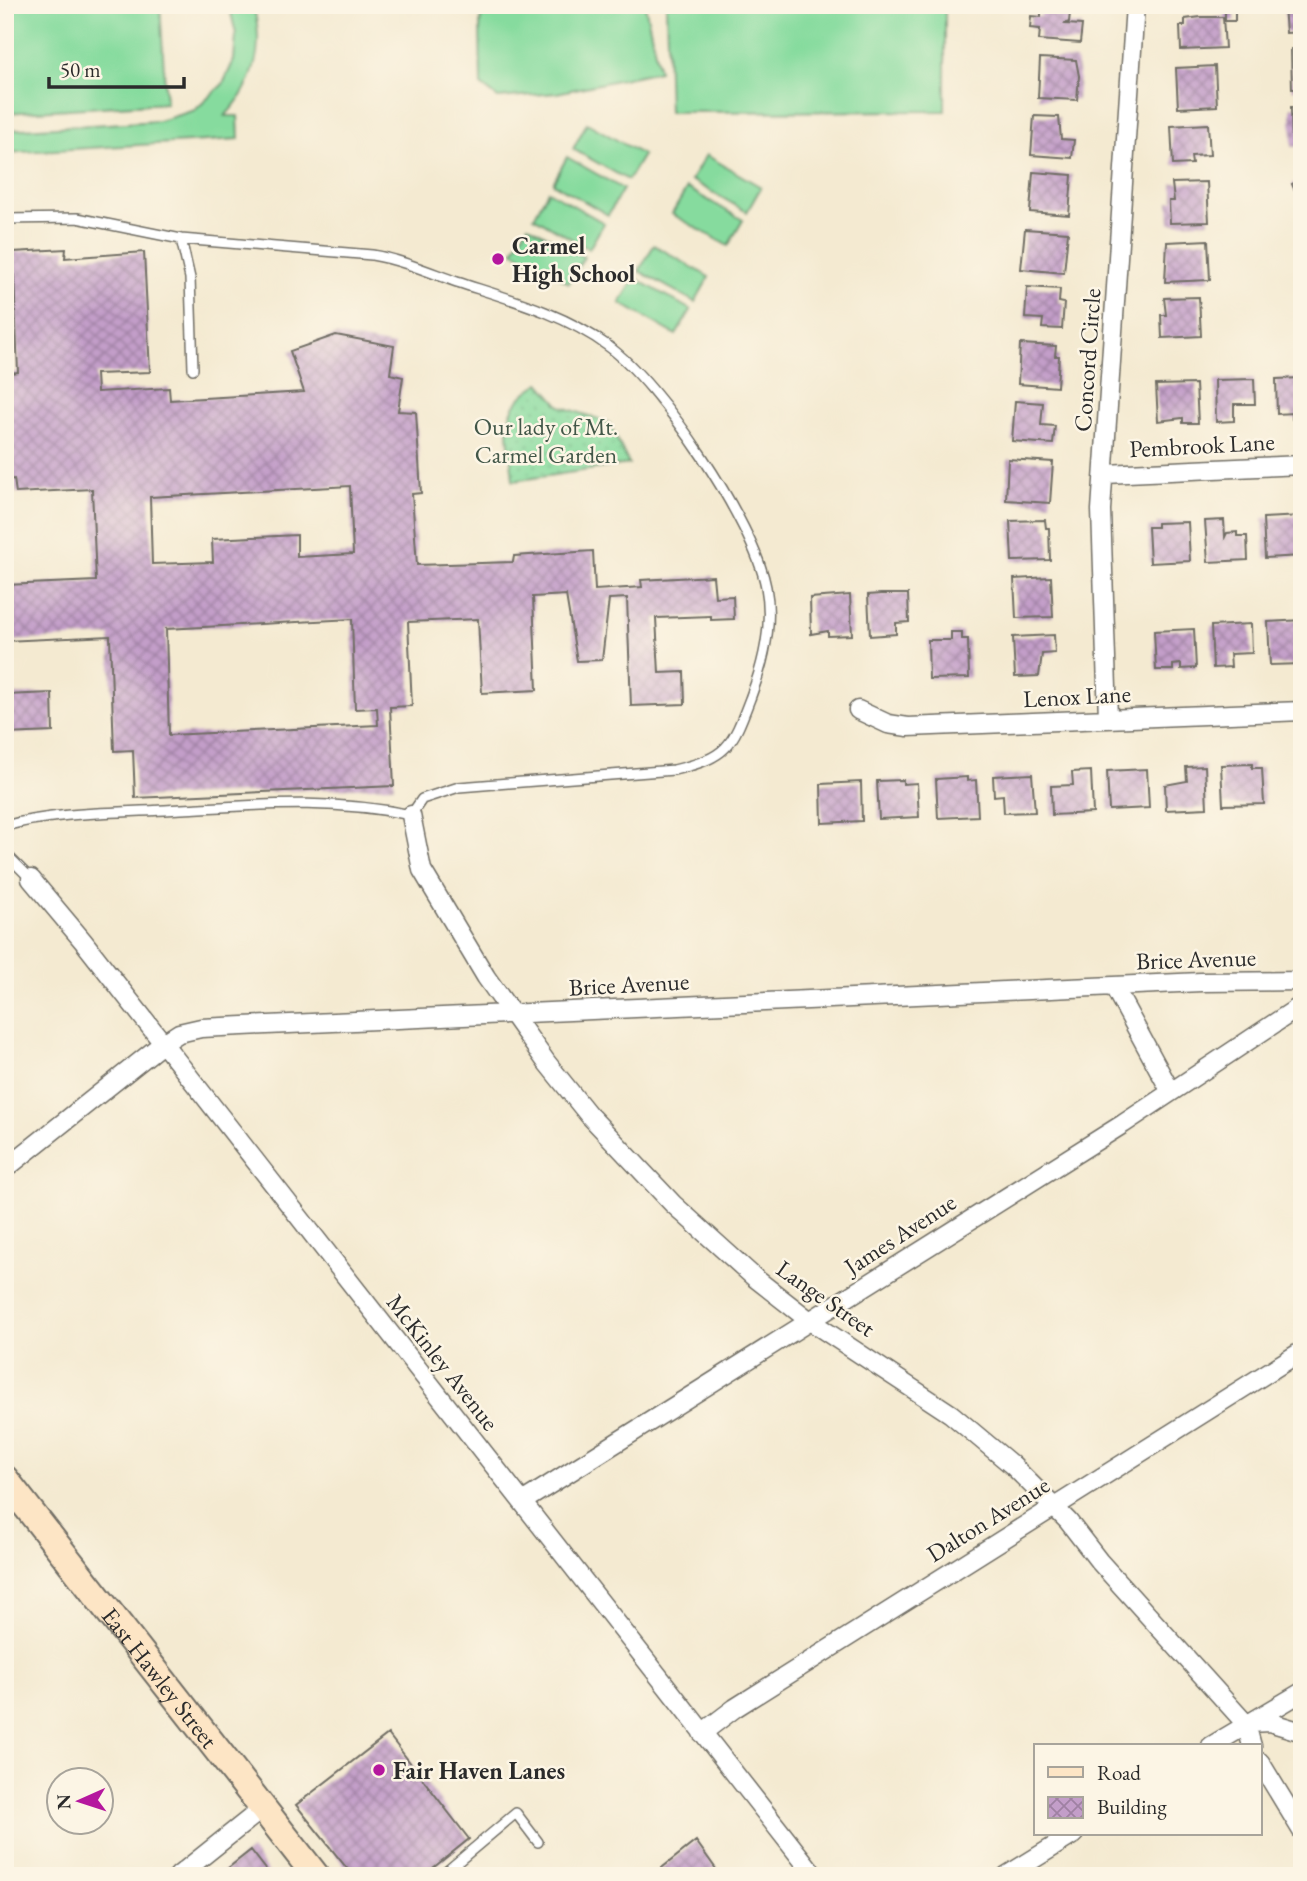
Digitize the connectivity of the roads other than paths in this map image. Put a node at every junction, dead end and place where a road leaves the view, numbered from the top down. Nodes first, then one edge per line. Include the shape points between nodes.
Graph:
1 (1135, 5) edge
2 (5, 219) edge
3 (181, 239) junction
4 (192, 369) dead end
5 (1302, 465) edge
6 (1105, 474) junction
7 (858, 710) dead end
8 (1302, 711) edge
9 (1108, 718) junction
10 (411, 816) junction
11 (5, 826) edge
12 (5, 853) edge
13 (31, 879) joint
14 (1302, 981) edge
15 (1114, 987) junction
16 (1302, 1005) edge
17 (510, 1014) junction
18 (162, 1044) junction
19 (1171, 1092) junction
20 (5, 1169) edge
21 (810, 1321) junction
22 (1302, 1351) edge
23 (5, 1479) edge
24 (522, 1502) junction
25 (1054, 1506) junction
26 (1302, 1692) edge
27 (1247, 1724) junction
28 (702, 1732) junction
29 (1302, 1732) edge
30 (1214, 1744) edge
31 (1252, 1744) edge
32 (1262, 1765) edge
33 (263, 1808) junction
34 (1302, 1831) edge
35 (1071, 1836) edge
36 (538, 1842) dead end
37 (178, 1876) edge
38 (316, 1876) edge
39 (441, 1876) edge
40 (815, 1876) edge
41 (1006, 1876) edge

1 - 6 street, Concord Circle
2 - 3 lane via 77,218
3 - 4 lane via 190,278
3 - 10 lane via 350,251 398,260 539,309 578,328 609,346 639,373 721,485 753,549 766,585 766,639 761,670 730,746 713,758 674,770 459,787 422,799
5 - 6 street, Pembrook Lane
6 - 9 street, Concord Circle via 1101,510
7 - 9 street, Lenox Lane via 888,724 908,727
8 - 9 street, Lenox Lane
10 - 11 lane via 344,803 300,802 84,814
10 - 17 street, Lange Street via 422,870
12 - 13 lane
13 - 18 street, McKinley Avenue
14 - 15 street, Brice Avenue
15 - 17 street, Brice Avenue
15 - 19 street
16 - 19 street, James Avenue
17 - 18 street, Brice Avenue via 201,1028 179,1033
17 - 21 street, Lange Street via 588,1114 673,1204
18 - 20 street, Brice Avenue
18 - 24 street, McKinley Avenue
19 - 21 street, James Avenue
21 - 24 street, James Avenue
21 - 25 street, Lange Street via 951,1414
22 - 25 street, Dalton Avenue
23 - 33 street, East Hawley Street
24 - 28 street, McKinley Avenue
25 - 27 street, Lange Street
25 - 28 street, Dalton Avenue
26 - 27 street
27 - 29 street via 1269,1722
27 - 30 street
27 - 31 street
28 - 40 street, McKinley Avenue
32 - 34 street
33 - 37 street
33 - 38 street, East Hawley Street
35 - 41 street
36 - 39 lane via 516,1813

